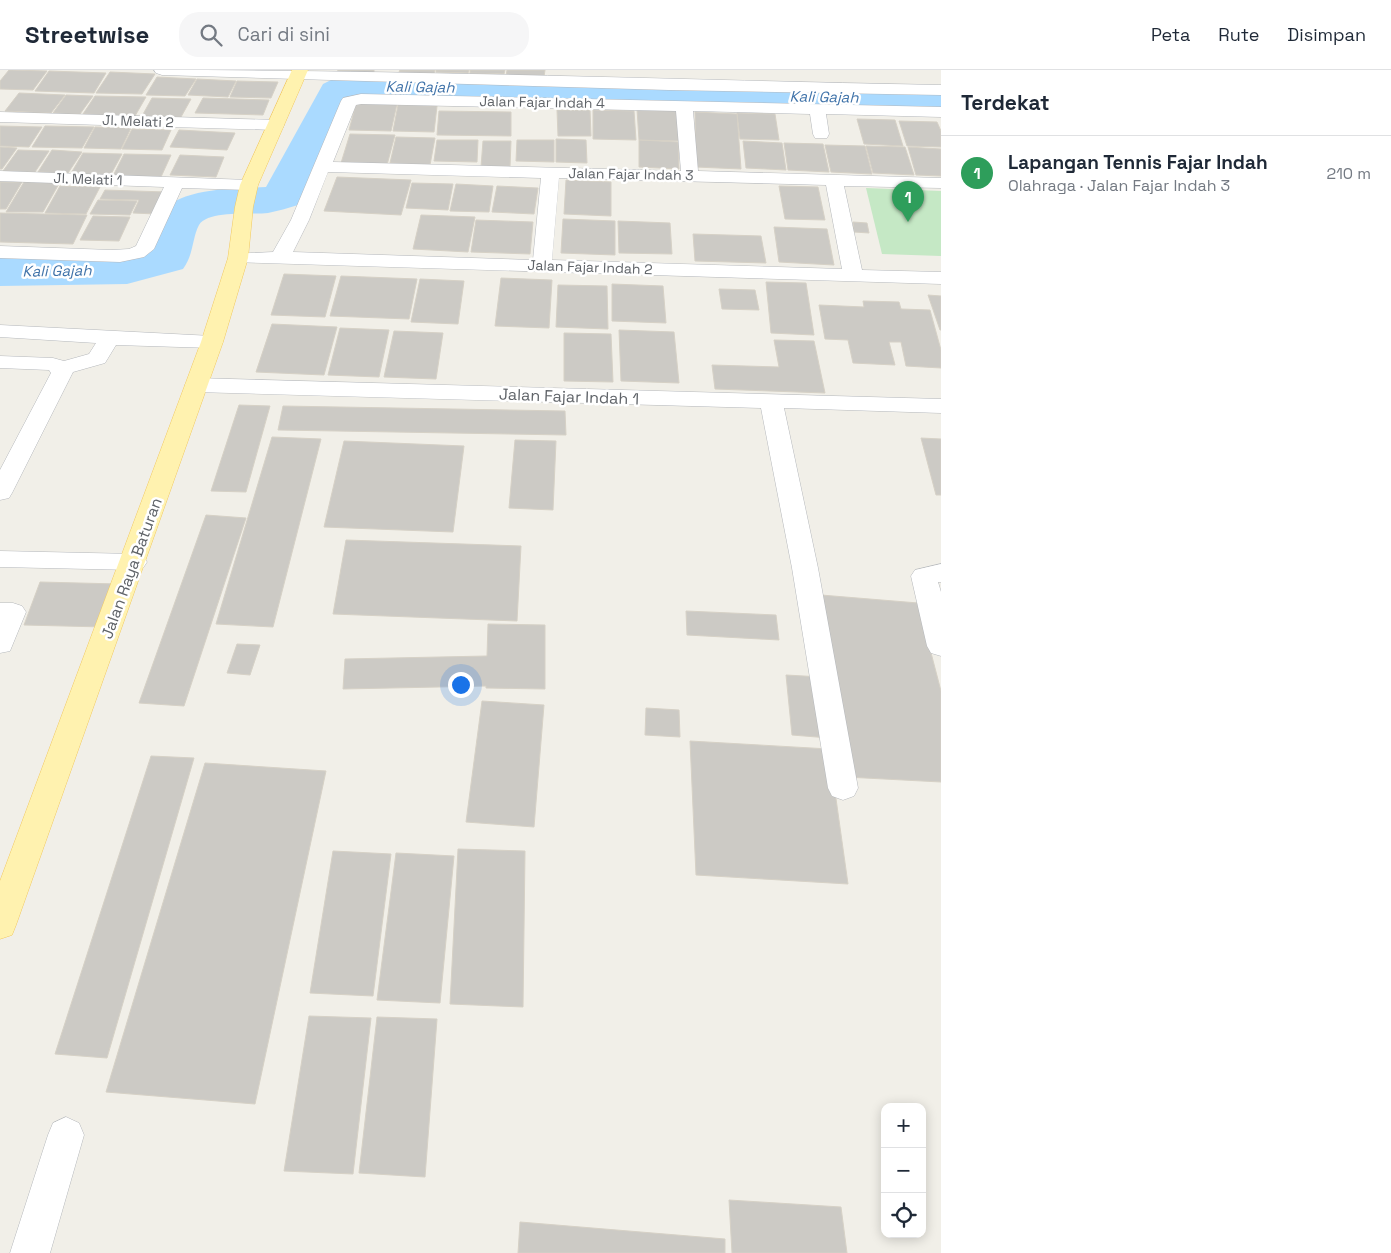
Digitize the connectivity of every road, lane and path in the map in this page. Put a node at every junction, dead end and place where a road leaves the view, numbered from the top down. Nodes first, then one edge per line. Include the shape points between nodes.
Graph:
1 (162, 70) edge
2 (856, 70) edge
3 (299, 72) edge
4 (550, 76) edge
5 (669, 77) edge
6 (863, 89) junction
7 (941, 90) edge
8 (684, 106) junction
9 (816, 109) junction
10 (941, 112) edge
11 (0, 117) edge
12 (276, 125) junction
13 (821, 134) dead end
14 (322, 166) junction
15 (551, 172) junction
16 (0, 176) edge
17 (690, 176) junction
18 (834, 180) junction
19 (176, 182) junction
20 (941, 183) edge
21 (247, 195) junction
22 (0, 252) edge
23 (238, 258) junction
24 (280, 258) junction
25 (542, 265) junction
26 (853, 275) junction
27 (941, 278) edge
28 (0, 332) edge
29 (110, 338) junction
30 (212, 342) junction
31 (0, 362) edge
32 (61, 368) junction
33 (196, 385) junction
34 (771, 402) junction
35 (941, 406) edge
36 (0, 493) edge
37 (0, 559) edge
38 (134, 562) junction
39 (941, 573) edge
40 (0, 612) edge
41 (0, 644) edge
42 (941, 646) edge
43 (843, 788) dead end
44 (0, 925) edge
45 (66, 1135) dead end
46 (30, 1253) edge

1 - 3 street
2 - 6 street
3 - 4 street
3 - 12 main road, Jalan Raya Baturan
4 - 5 street
5 - 6 street
6 - 7 street
8 - 9 street, Jalan Fajar Indah 4
8 - 14 street, Jalan Fajar Indah 4 via 361,99 349,101
8 - 17 street
9 - 10 street, Jalan Fajar Indah 4
9 - 13 street
11 - 12 street, Jl. Melati 2
12 - 21 main road, Jalan Raya Baturan
14 - 15 street, Jalan Fajar Indah 3
14 - 24 street, Jalan Fajar Indah 4
15 - 17 street, Jalan Fajar Indah 3
15 - 25 street
16 - 19 street, Jl. Melati 1
17 - 18 street, Jalan Fajar Indah 3
18 - 20 street, Jalan Fajar Indah 3
18 - 26 street
19 - 21 street, Jl. Melati 1
19 - 22 street via 140,252 112,256
21 - 23 main road, Jalan Raya Baturan
23 - 24 street, Jalan Fajar Indah 2
23 - 30 main road, Jalan Raya Baturan
24 - 25 street, Jalan Fajar Indah 2
25 - 26 street, Jalan Fajar Indah 2
26 - 27 street, Jalan Fajar Indah 2
28 - 29 street
29 - 30 street
29 - 32 street via 97,358
30 - 33 main road, Jalan Raya Baturan
31 - 32 street via 53,364
32 - 36 street via 62,373
33 - 34 street, Jalan Fajar Indah 1
33 - 38 main road, Jalan Raya Baturan
34 - 35 street, Jalan Fajar Indah 1
34 - 43 street via 805,568
37 - 38 street
38 - 44 main road, Jalan Raya Baturan
39 - 42 street via 924,576
40 - 41 street via 13,612
45 - 46 street

